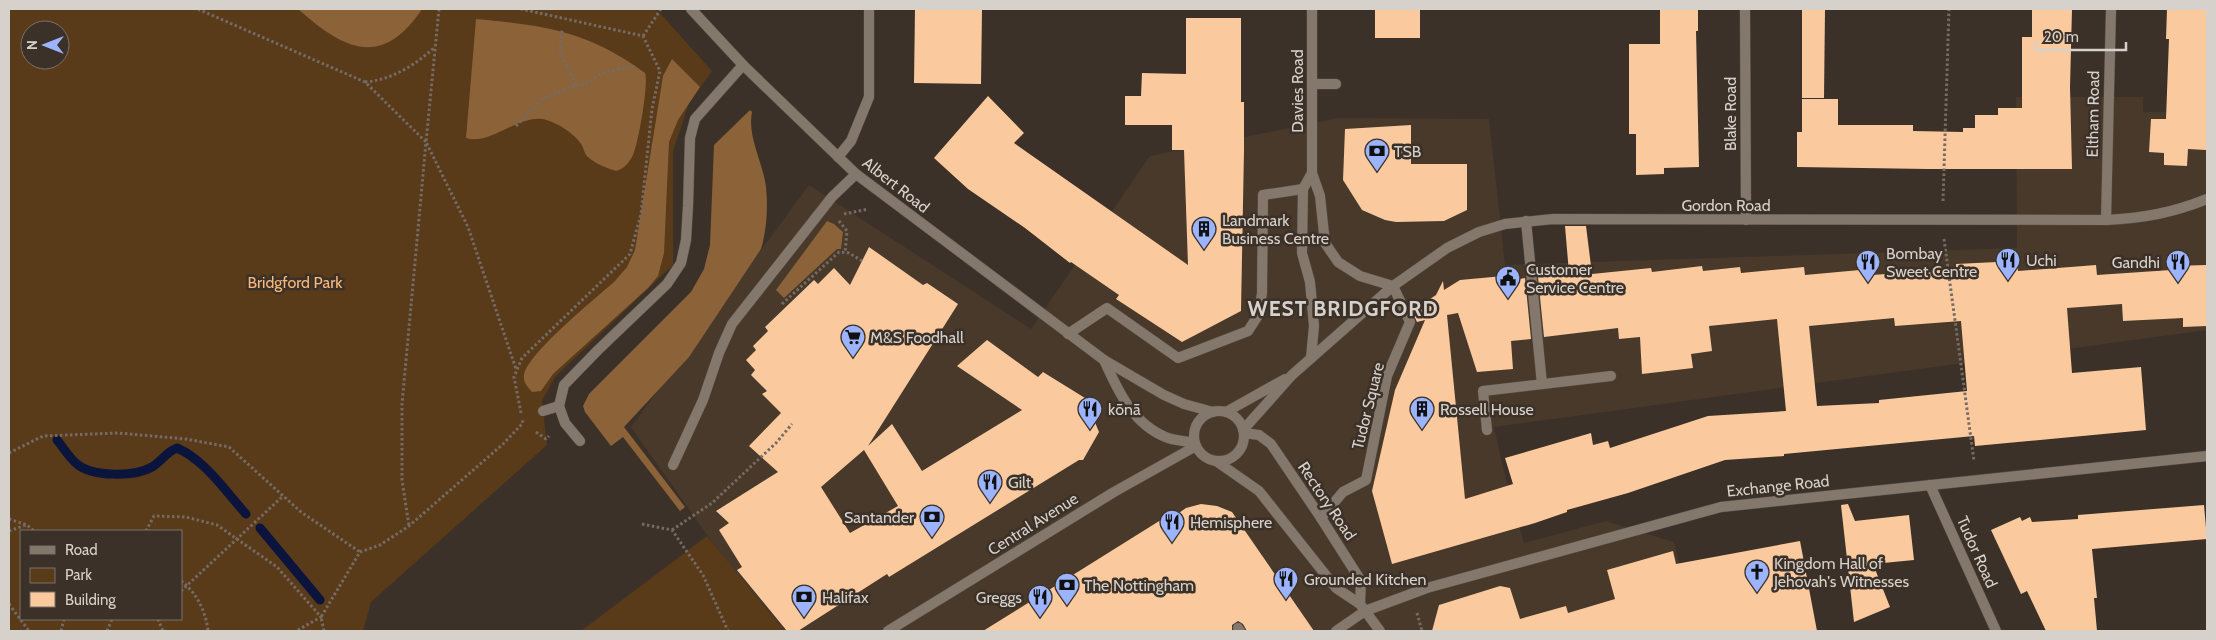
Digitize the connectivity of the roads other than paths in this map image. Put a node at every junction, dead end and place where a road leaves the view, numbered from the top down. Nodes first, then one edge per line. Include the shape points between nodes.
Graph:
1 (691, 9) edge
2 (869, 9) edge
3 (1312, 9) edge
4 (1745, 9) edge
5 (2111, 9) edge
6 (743, 65) junction
7 (1312, 84) junction
8 (1336, 84) dead end
9 (838, 156) junction
10 (1312, 173) junction
11 (856, 174) junction
12 (1303, 190) junction
13 (2207, 199) edge
14 (1746, 220) junction
15 (2106, 220) junction
16 (1526, 222) junction
17 (1393, 286) junction
18 (1068, 334) junction
19 (1312, 358) junction
20 (1104, 360) junction
21 (1292, 375) junction
22 (1611, 376) dead end
23 (1542, 384) junction
24 (559, 406) junction
25 (543, 411) dead end
26 (1212, 412) junction
27 (1226, 412) junction
28 (1487, 430) dead end
29 (1244, 432) junction
30 (580, 441) dead end
31 (1196, 444) junction
32 (2207, 456) edge
33 (1216, 461) junction
34 (673, 466) dead end
35 (1930, 485) junction
36 (1321, 518) junction
37 (1363, 608) junction
38 (888, 631) edge
39 (1336, 631) edge
40 (1380, 631) edge
41 (1996, 631) edge

1 - 6 street, Albert Road
2 - 9 street via 869,97 851,141
3 - 7 street, Davies Road
4 - 14 street, Blake Road
5 - 15 street, Eltham Road
6 - 9 street, Albert Road
6 - 24 street via 695,119 690,138 686,240 681,263 667,284 564,385
7 - 8 street
7 - 10 street, Davies Road
9 - 11 street, Albert Road
10 - 12 street, Davies Road
10 - 17 street, Davies Road via 1320,196 1326,243 1338,262 1360,276
11 - 18 street, Albert Road
11 - 34 street via 832,197 732,324
12 - 18 street via 1263,195 1262,293 1259,314 1248,331 1178,358 1106,308
12 - 19 street, Davies Road via 1302,254 1310,282 1314,326
13 - 15 street, Gordon Road via 2179,211 2152,217
14 - 15 street, Gordon Road
14 - 16 street, Gordon Road via 1553,219
16 - 17 street, Gordon Road via 1495,227 1455,244
16 - 23 street
17 - 19 street, Gordon Road
17 - 36 street, Tudor Square via 1410,322 1387,376 1366,480 1344,492
18 - 20 street, Albert Road
19 - 21 street, Gordon Road
20 - 26 street, Albert Road via 1164,395
20 - 31 street via 1121,398 1136,416 1168,438
21 - 27 street, Gordon Road
21 - 29 street, Gordon Road
22 - 23 street
23 - 28 street via 1483,391
24 - 25 street
24 - 30 street via 565,423
26 - 27 street
26 - 31 street via 1205,415 1196,427
27 - 29 street via 1237,418
29 - 33 street via 1242,448 1237,454
29 - 36 street, Rectory Road via 1259,435 1271,444
31 - 33 street via 1201,454
31 - 38 street, Central Avenue
32 - 35 street, Exchange Road
33 - 37 street via 1259,491 1336,588
35 - 37 street, Exchange Road via 1721,506
35 - 41 street, Tudor Road
36 - 37 street, Rectory Road via 1362,581
37 - 39 street, Exchange Road
37 - 40 street

